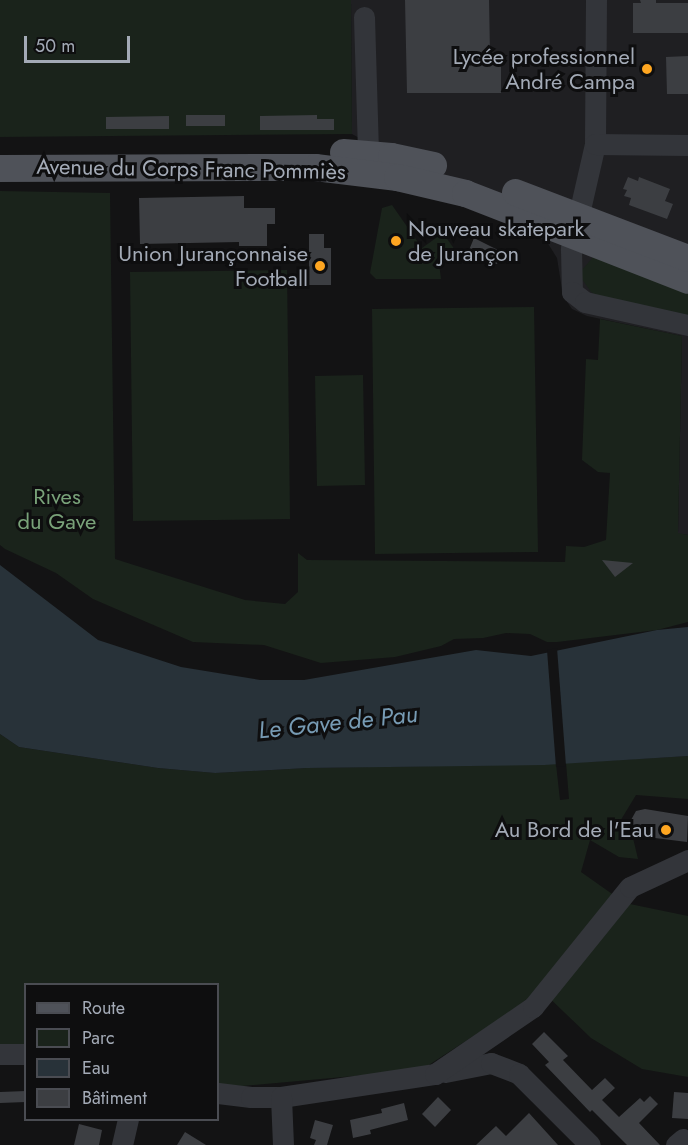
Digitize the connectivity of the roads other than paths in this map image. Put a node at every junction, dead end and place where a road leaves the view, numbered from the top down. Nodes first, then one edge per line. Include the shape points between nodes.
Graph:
1 (596, 0) edge
2 (364, 17) dead end
3 (596, 144) junction
4 (688, 145) edge
5 (0, 149) edge
6 (368, 154) junction
7 (0, 168) edge
8 (576, 226) junction
9 (688, 258) edge
10 (688, 280) edge
11 (688, 325) edge
12 (688, 860) edge
13 (0, 1053) edge
14 (24, 1054) edge
15 (435, 1074) junction
16 (219, 1093) edge
17 (281, 1097) junction
18 (128, 1121) edge
19 (122, 1145) edge
20 (283, 1145) edge
21 (590, 1145) edge

1 - 3 street
2 - 6 street
3 - 4 street
3 - 8 street
5 - 6 main road, Avenue du Corps Franc Pommiès via 303,150
6 - 8 main road, Avenue du Corps Franc Pommiès via 448,169
7 - 8 main road, Avenue du Corps Franc Pommiès via 350,170 425,182
8 - 9 main road, Avenue du Corps Franc Pommiès
8 - 10 main road, Avenue du Corps Franc Pommiès
8 - 11 street via 572,292 585,302
12 - 15 street via 630,887 533,1007
13 - 14 street
15 - 17 street
15 - 21 street via 490,1063 502,1066 519,1074
16 - 17 street
17 - 20 street
18 - 19 street

